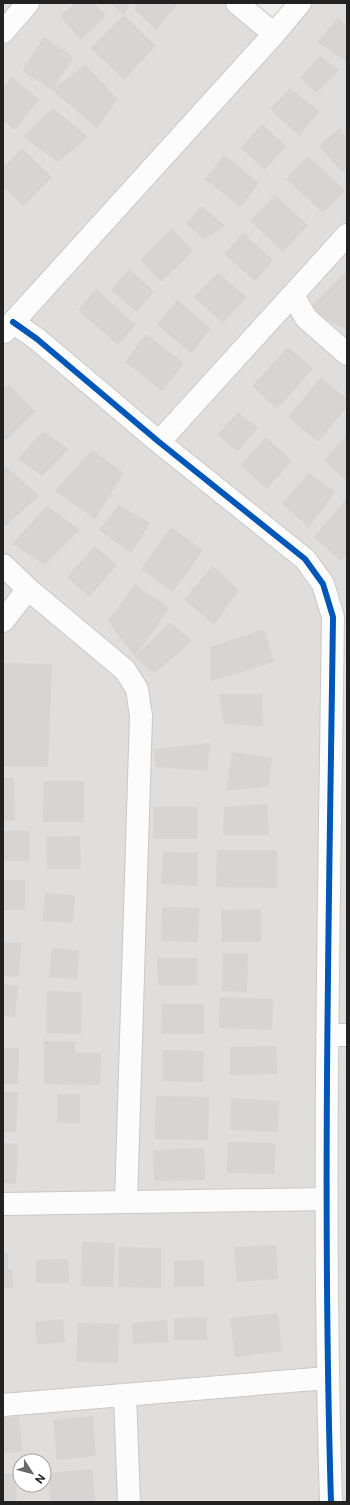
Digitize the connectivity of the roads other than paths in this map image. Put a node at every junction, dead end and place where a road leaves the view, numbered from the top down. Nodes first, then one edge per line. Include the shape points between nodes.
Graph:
1 (28, 3) edge
2 (238, 3) edge
3 (300, 3) edge
4 (3, 32) edge
5 (274, 34) junction
6 (347, 235) edge
7 (292, 295) junction
8 (8, 328) edge
9 (347, 354) edge
10 (159, 442) junction
11 (3, 565) edge
12 (28, 589) junction
13 (3, 621) edge
14 (337, 1035) edge
15 (327, 1199) junction
16 (126, 1202) junction
17 (3, 1204) edge
18 (328, 1378) junction
19 (125, 1395) junction
20 (3, 1405) edge
21 (129, 1502) edge
22 (331, 1502) edge

1 - 4 street
2 - 5 street
3 - 5 street
5 - 8 street
6 - 7 street
7 - 9 street via 306,318
7 - 10 street
8 - 10 street via 37,339
10 - 14 street via 305,560 323,584 333,616
11 - 12 street
12 - 13 street
12 - 16 street via 125,670 137,689 141,716
14 - 15 street
15 - 16 street
15 - 18 street
16 - 17 street
18 - 19 street
18 - 22 street
19 - 20 street
19 - 21 street

